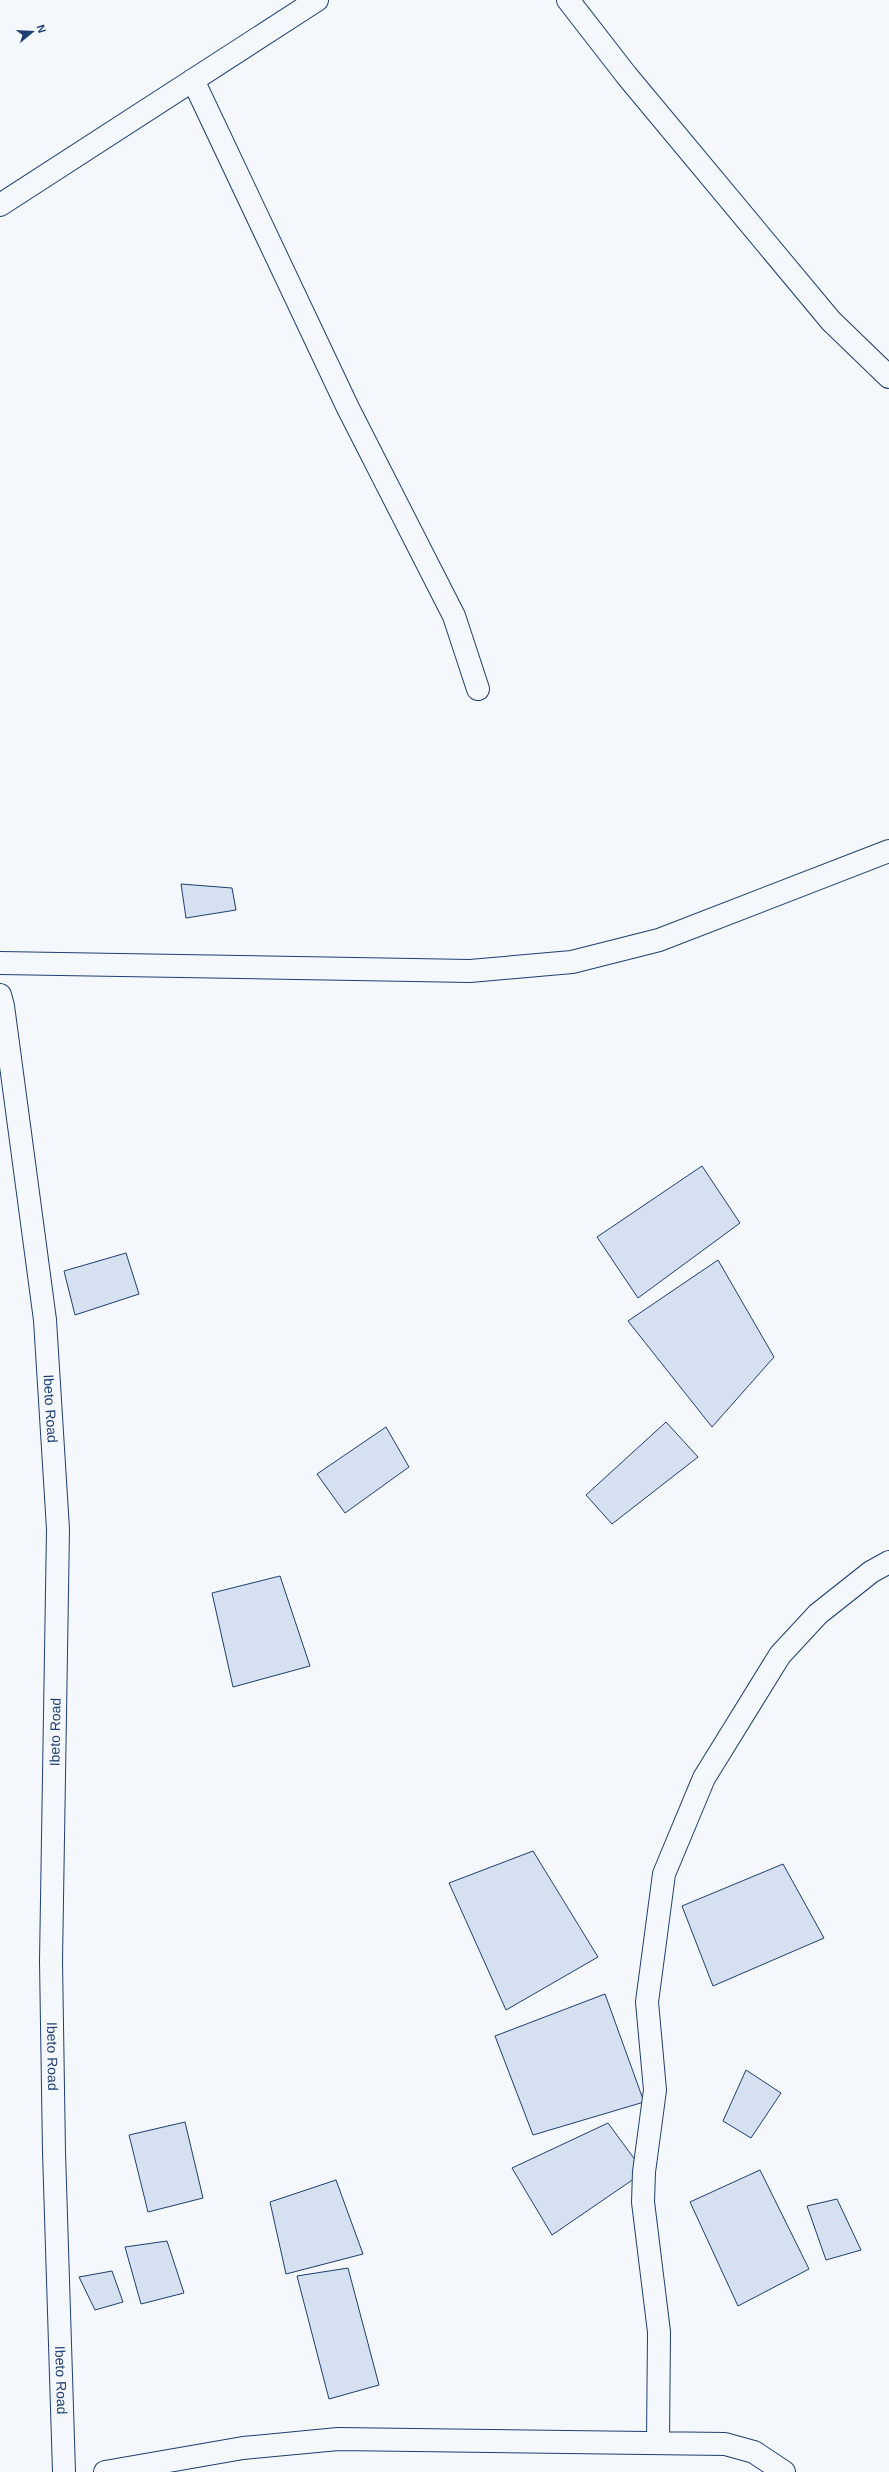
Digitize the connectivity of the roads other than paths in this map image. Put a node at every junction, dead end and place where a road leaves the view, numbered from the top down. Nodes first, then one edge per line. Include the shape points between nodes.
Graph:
1 (317, 0) edge
2 (568, 0) edge
3 (193, 80) junction
4 (0, 205) edge
5 (889, 377) edge
6 (478, 689) dead end
7 (889, 851) edge
8 (0, 962) edge
9 (0, 996) edge
10 (889, 1562) edge
11 (658, 2442) junction
12 (64, 2472) edge
13 (105, 2472) edge
14 (784, 2472) edge

1 - 3 street
2 - 5 street via 626,76 831,321
3 - 4 street
3 - 6 street via 348,408 454,616
7 - 8 street via 659,940 572,962 470,971
9 - 12 street, Ibeto Road via 4,1006 45,1320 58,1529 51,1961
10 - 11 street via 871,1572 818,1614 780,1654 704,1778 664,1874 647,2002 655,2090 644,2172 644,2202 659,2332
11 - 13 street via 338,2439 243,2448
11 - 14 street via 725,2444 754,2452

